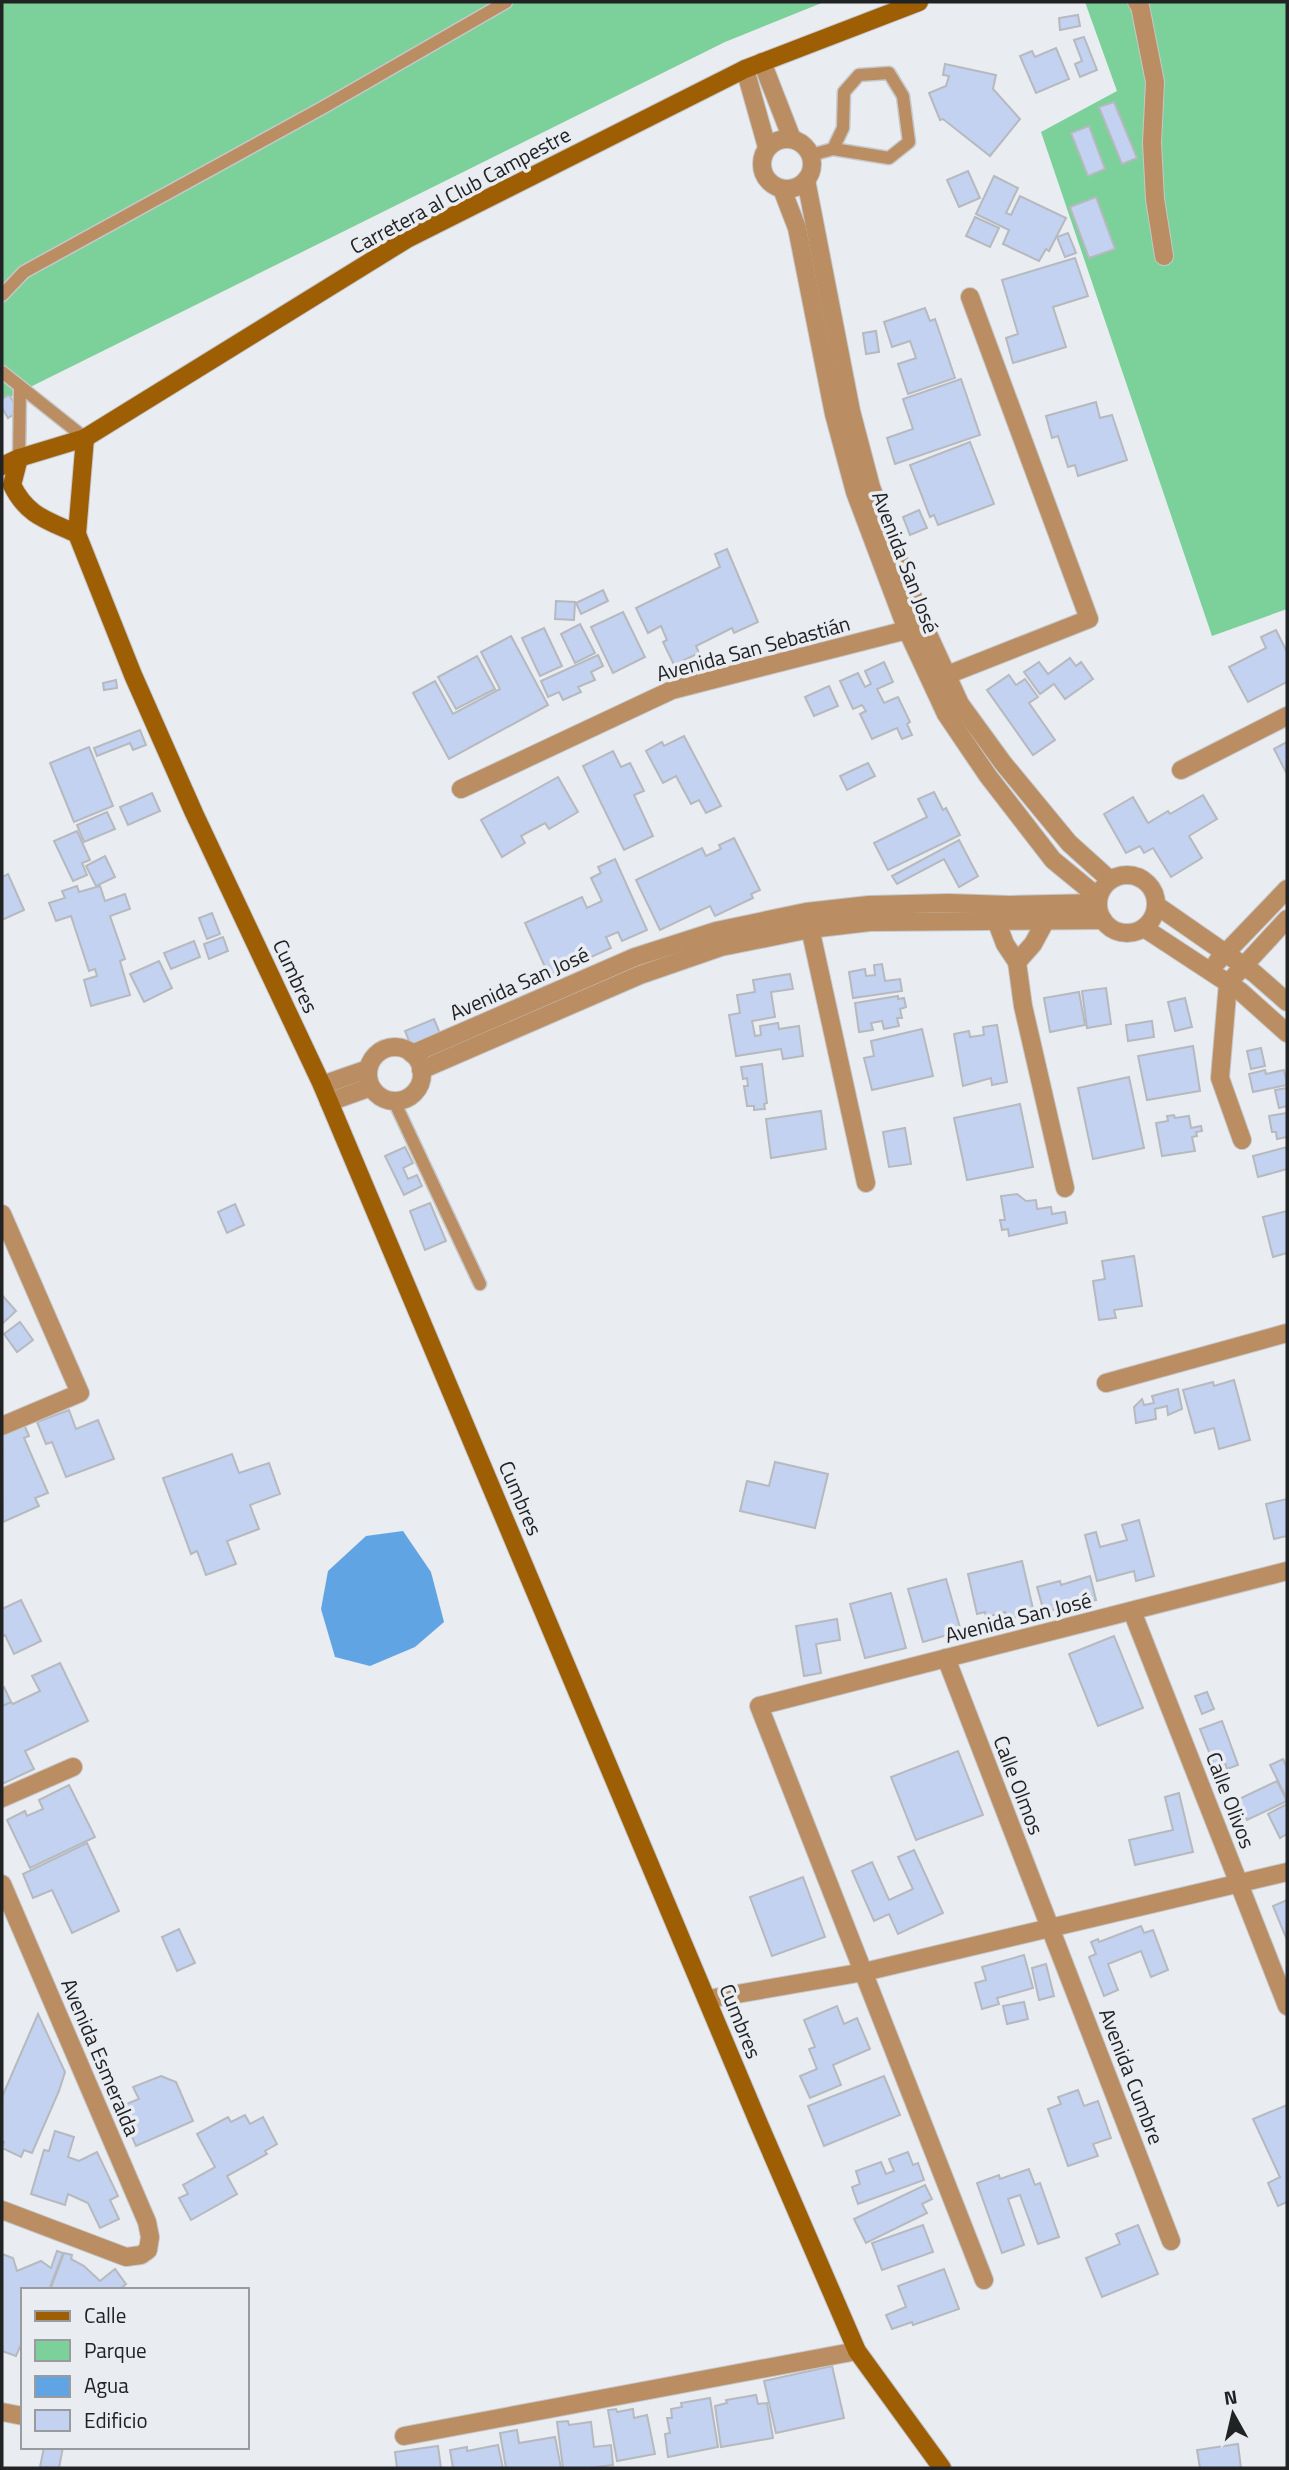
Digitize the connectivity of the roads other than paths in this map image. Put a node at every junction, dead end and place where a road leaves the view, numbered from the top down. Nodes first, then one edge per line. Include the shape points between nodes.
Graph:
1 (506, 2) edge
2 (919, 2) edge
3 (1137, 2) edge
4 (754, 65) junction
5 (792, 139) junction
6 (767, 147) junction
7 (833, 149) junction
8 (811, 155) junction
9 (806, 180) junction
10 (782, 189) junction
11 (1164, 256) dead end
12 (2, 295) edge
13 (970, 297) dead end
14 (2, 372) edge
15 (20, 388) junction
16 (85, 438) junction
17 (19, 458) junction
18 (2, 466) edge
19 (76, 534) junction
20 (906, 630) junction
21 (939, 679) junction
22 (1287, 716) edge
23 (1181, 770) dead end
24 (461, 789) dead end
25 (1110, 880) junction
26 (1287, 889) edge
27 (1098, 900) junction
28 (1156, 905) junction
29 (1287, 919) edge
30 (996, 920) junction
31 (1046, 920) junction
32 (1102, 920) junction
33 (808, 921) junction
34 (1144, 928) junction
35 (1225, 953) junction
36 (1017, 962) junction
37 (1243, 967) junction
38 (1210, 972) junction
39 (1228, 983) junction
40 (555, 992) junction
41 (1287, 1002) edge
42 (564, 1010) junction
43 (1287, 1033) edge
44 (412, 1054) junction
45 (421, 1070) junction
46 (369, 1078) junction
47 (326, 1094) junction
48 (394, 1101) junction
49 (1242, 1140) dead end
50 (866, 1183) dead end
51 (1065, 1188) dead end
52 (2, 1214) edge
53 (480, 1284) dead end
54 (1287, 1333) edge
55 (1105, 1383) dead end
56 (2, 1426) edge
57 (1287, 1571) edge
58 (1132, 1611) junction
59 (946, 1658) junction
60 (73, 1767) dead end
61 (2, 1798) edge
62 (1287, 1872) edge
63 (1239, 1883) junction
64 (2, 1884) edge
65 (1049, 1928) junction
66 (864, 1972) junction
67 (708, 1999) junction
68 (1287, 2006) edge
69 (2, 2210) edge
70 (1171, 2241) dead end
71 (984, 2280) dead end
72 (857, 2351) junction
73 (2, 2412) edge
74 (21, 2416) edge
75 (404, 2436) dead end
76 (942, 2468) edge

1 - 12 lane via 24,272
2 - 4 street, Carretera al Club Campestre
3 - 11 street via 1156,82 1155,199
4 - 5 street
4 - 6 street
4 - 16 street, Carretera al Club Campestre via 407,239
5 - 6 street via 783,138
5 - 8 street
6 - 10 street via 763,172
7 - 7 lane via 889,158 909,142 903,96 889,73 859,75 844,92 843,128
7 - 8 lane
8 - 9 street via 811,173
9 - 10 street
9 - 21 street, Avenida San José via 851,411 871,487
10 - 20 street, Avenida San José via 797,228 834,414 855,492
13 - 21 street via 1089,619
14 - 15 lane
15 - 16 lane
15 - 17 lane
16 - 17 street, Carretera al Club Campestre
16 - 19 street, Cumbres
17 - 18 street, Carretera al Club Campestre
17 - 19 street via 12,485 19,500 29,511
19 - 47 street, Cumbres via 194,813
20 - 21 street, Avenida San José
20 - 24 street, Avenida San Sebastián via 672,690
21 - 25 street, Avenida San José via 1069,843
21 - 27 street, Avenida San José via 946,714 988,776 1053,860
22 - 23 street
25 - 27 street
25 - 28 street via 1128,875 1145,881
26 - 35 street
27 - 32 street
27 - 33 street, Avenida San José via 869,905
28 - 34 street
28 - 35 street
29 - 37 street
30 - 31 street, Avenida San José
30 - 33 street, Avenida San José
30 - 36 street
31 - 32 street, Avenida San José
31 - 36 street
32 - 34 street via 1117,932
33 - 40 street, Avenida San José via 716,931 635,957
33 - 42 street, Avenida San José via 640,975
33 - 50 street
34 - 38 street
35 - 37 street
35 - 38 street
36 - 51 street
37 - 39 street
37 - 41 street
38 - 39 street
39 - 43 street
39 - 49 street via 1220,1078
40 - 42 street
40 - 44 street, Avenida San José
42 - 45 street, Avenida San José
44 - 45 street
44 - 46 street via 395,1047 386,1049 371,1060
45 - 48 street via 421,1080 411,1095
46 - 47 street
46 - 48 street via 384,1100
47 - 67 street, Cumbres
48 - 53 lane
52 - 56 street via 80,1393
54 - 55 street
57 - 58 street, Avenida San José
58 - 59 street, Avenida San José
58 - 63 street, Calle Olivos
59 - 65 street, Calle Olmos
59 - 66 street, Avenida San José via 759,1706
60 - 61 street
62 - 63 street
63 - 65 street
63 - 68 street, Calle Olivos
64 - 69 street, Avenida Esmeralda via 147,2222 148,2250 126,2257
65 - 66 street
65 - 70 street, Avenida Cumbre
66 - 67 street
66 - 71 street
67 - 72 street, Cumbres
72 - 75 street
72 - 76 street, Cumbres
73 - 74 street

